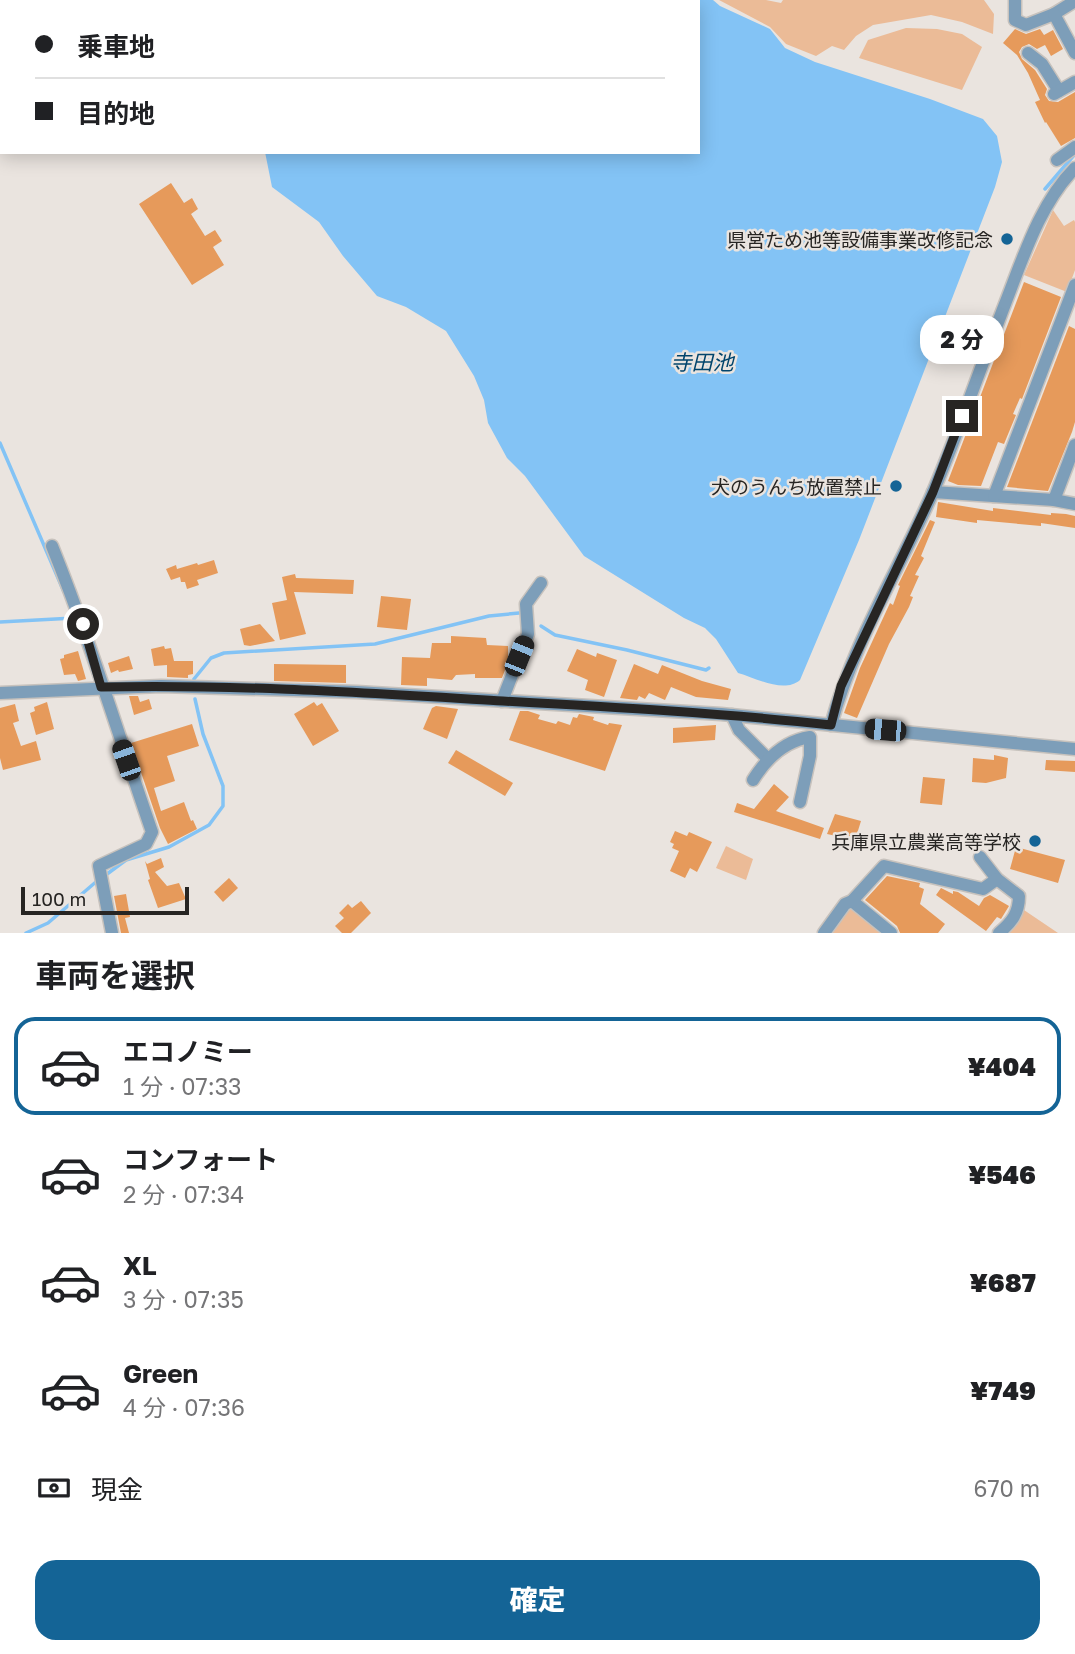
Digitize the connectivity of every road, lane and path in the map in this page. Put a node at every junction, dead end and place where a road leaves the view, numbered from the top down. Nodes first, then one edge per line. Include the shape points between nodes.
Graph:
1 (1015, 0) edge
2 (1075, 1) edge
3 (1054, 14) junction
4 (1028, 53) dead end
5 (1075, 53) edge
6 (1075, 82) edge
7 (1075, 147) edge
8 (1057, 160) dead end
9 (1073, 176) edge
10 (1075, 285) edge
11 (1075, 445) edge
12 (933, 492) junction
13 (993, 496) junction
14 (1054, 500) junction
15 (1075, 504) edge
16 (52, 546) dead end
17 (541, 583) dead end
18 (101, 687) junction
19 (0, 693) edge
20 (502, 701) junction
21 (732, 715) junction
22 (831, 725) junction
23 (1075, 749) edge
24 (767, 758) junction
25 (753, 780) dead end
26 (800, 803) dead end
27 (980, 857) dead end
28 (997, 879) junction
29 (852, 901) junction
30 (112, 933) edge
31 (824, 933) edge
32 (891, 933) edge
33 (999, 933) edge

1 - 3 street via 1014,20 1026,25
2 - 3 street
3 - 5 street
4 - 6 street via 1042,64 1056,93
7 - 8 street
9 - 12 street via 1050,201 1020,265
10 - 13 street
11 - 14 street
12 - 13 street
12 - 22 street via 841,686
13 - 14 street
14 - 15 street
16 - 18 street via 83,624
17 - 20 street via 526,604 528,634
18 - 19 street
18 - 20 street via 357,692
18 - 30 street via 152,832 146,844 99,866
20 - 21 street
21 - 22 street
21 - 24 street via 739,730
22 - 23 street
24 - 25 street
24 - 26 street via 810,737
27 - 28 street
28 - 29 street via 983,889 884,866
28 - 33 street via 1019,896 1011,923
29 - 31 street
29 - 32 street

